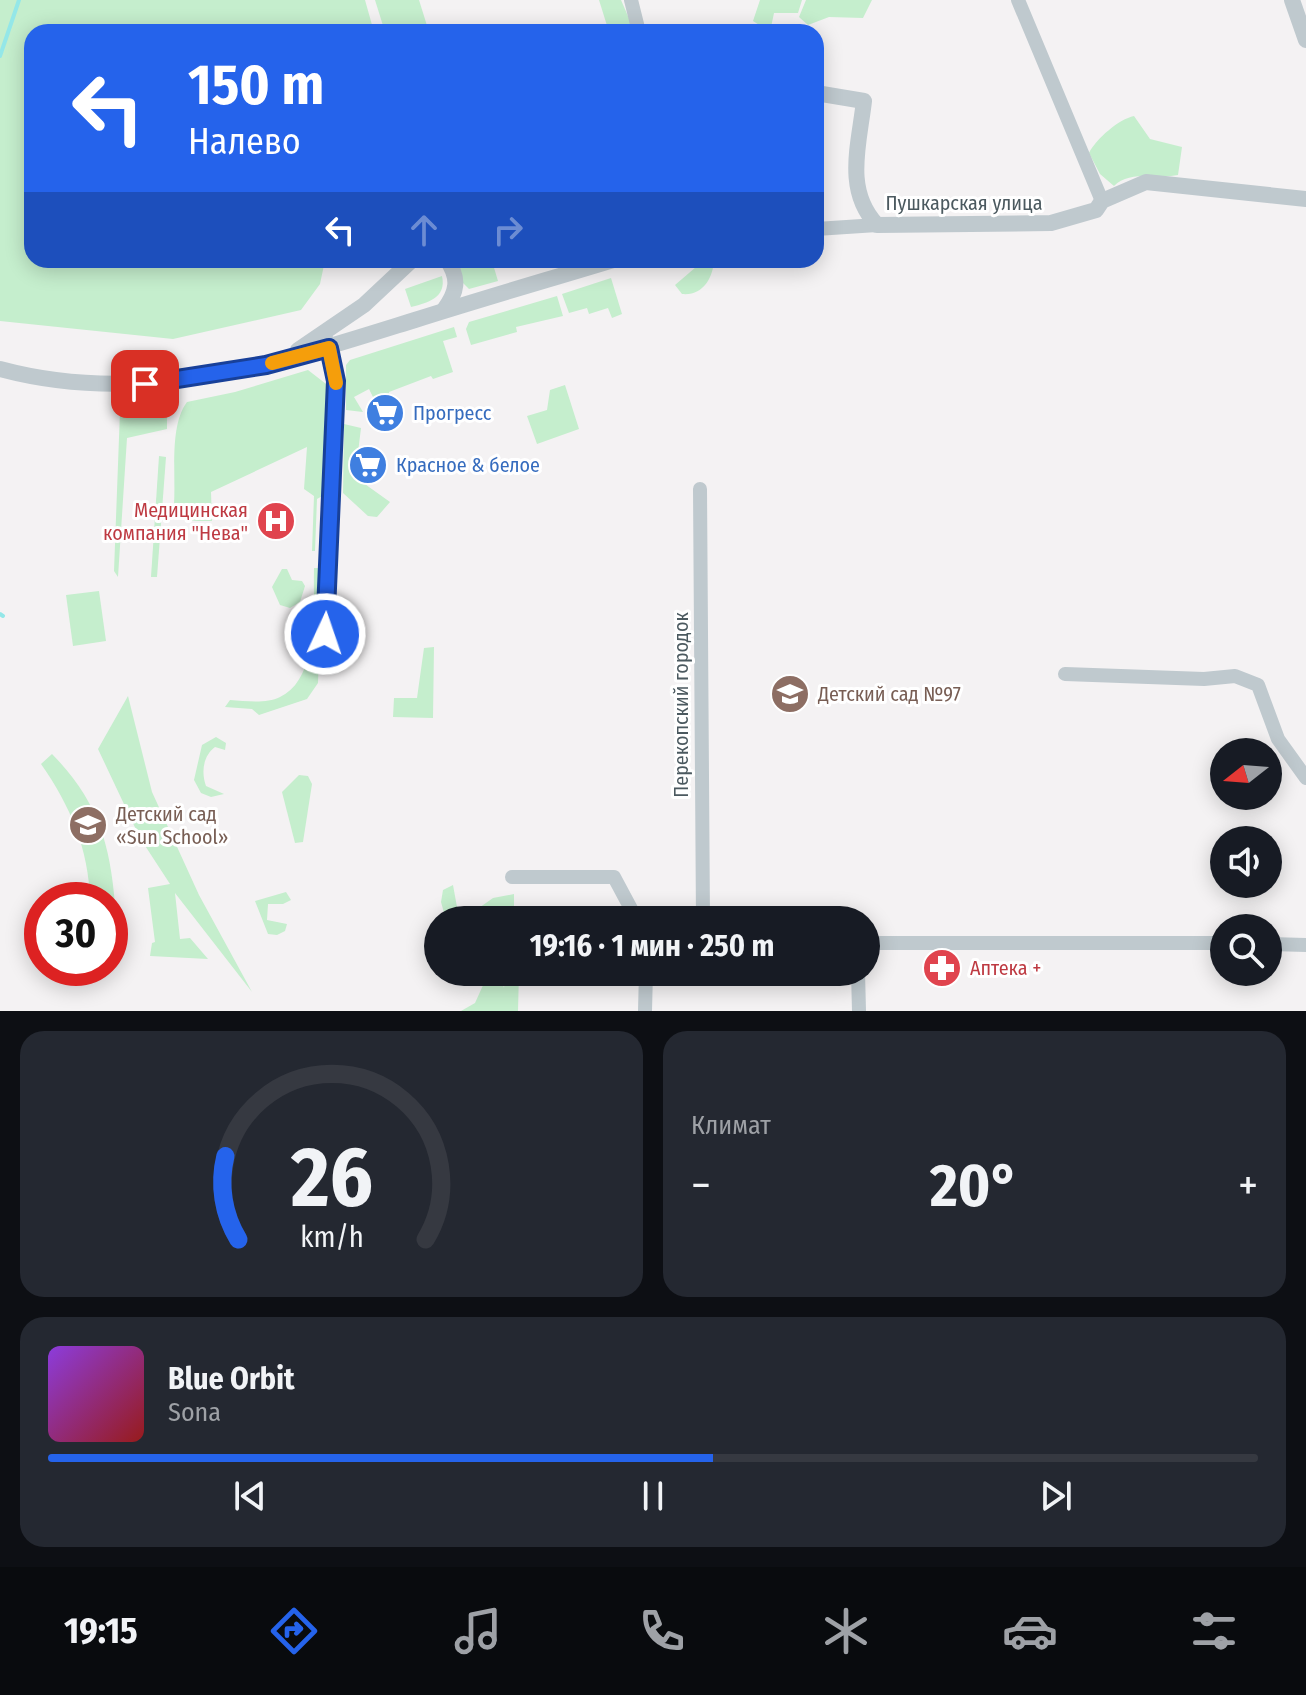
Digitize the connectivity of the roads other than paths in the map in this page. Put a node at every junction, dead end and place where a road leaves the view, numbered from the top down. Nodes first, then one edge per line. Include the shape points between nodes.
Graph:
1 (631, 0) edge
2 (1018, 0) edge
3 (1292, 0) edge
4 (637, 24) edge
5 (1306, 40) edge
6 (824, 94) edge
7 (1306, 199) edge
8 (1102, 201) junction
9 (877, 225) junction
10 (824, 228) edge
11 (403, 268) edge
12 (453, 268) edge
13 (586, 268) edge
14 (444, 310) junction
15 (327, 341) junction
16 (0, 369) edge
17 (700, 489) dead end
18 (325, 634) dead end
19 (1065, 674) dead end
20 (1306, 778) edge
21 (512, 877) dead end
22 (630, 906) edge
23 (703, 906) edge
24 (880, 943) edge
25 (1210, 943) edge
26 (1282, 944) edge
27 (1306, 945) edge
28 (646, 986) edge
29 (858, 986) edge
30 (645, 1011) edge
31 (859, 1011) edge

1 - 4 street
2 - 8 street
3 - 5 street
6 - 9 street, Пушкарская улица via 864,101 855,177 861,208
7 - 8 street, Пушкарская улица via 1146,182
8 - 9 street, Пушкарская улица via 1096,210 1051,223
9 - 10 street
11 - 15 street
12 - 14 street via 456,294
13 - 14 street
14 - 15 street
15 - 16 street via 266,365 115,387
15 - 18 street via 336,381
17 - 23 street, Перекопский городок
19 - 20 street via 1235,676 1258,685 1278,739
21 - 22 street via 614,877
24 - 25 street
26 - 27 street
28 - 30 street
29 - 31 street

